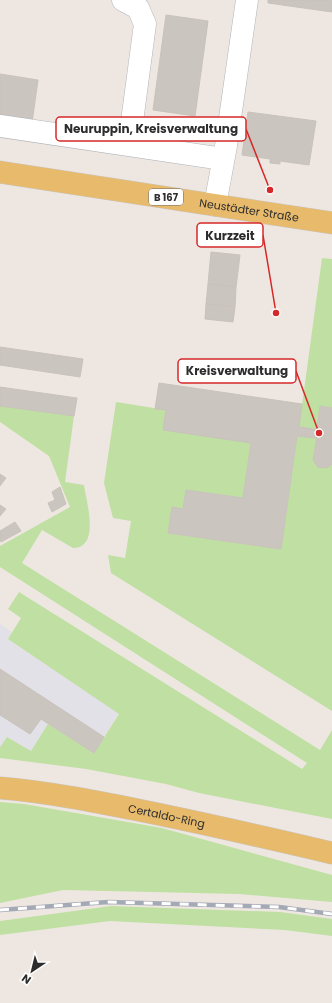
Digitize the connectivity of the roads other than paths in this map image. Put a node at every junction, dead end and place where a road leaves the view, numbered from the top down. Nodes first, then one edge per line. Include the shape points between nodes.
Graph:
1 (123, 0) edge
2 (247, 0) edge
3 (0, 126) edge
4 (128, 144) junction
5 (223, 159) junction
6 (0, 172) edge
7 (215, 205) junction
8 (332, 223) edge
9 (0, 788) edge
10 (332, 853) edge

1 - 4 lane via 138,8 145,24
2 - 5 lane
3 - 4 lane
4 - 5 lane
5 - 7 lane
6 - 7 main road, Neustädter Straße / B 167
7 - 8 main road, Neustädter Straße / B 167
9 - 10 main road, Certaldo-Ring via 83,800

